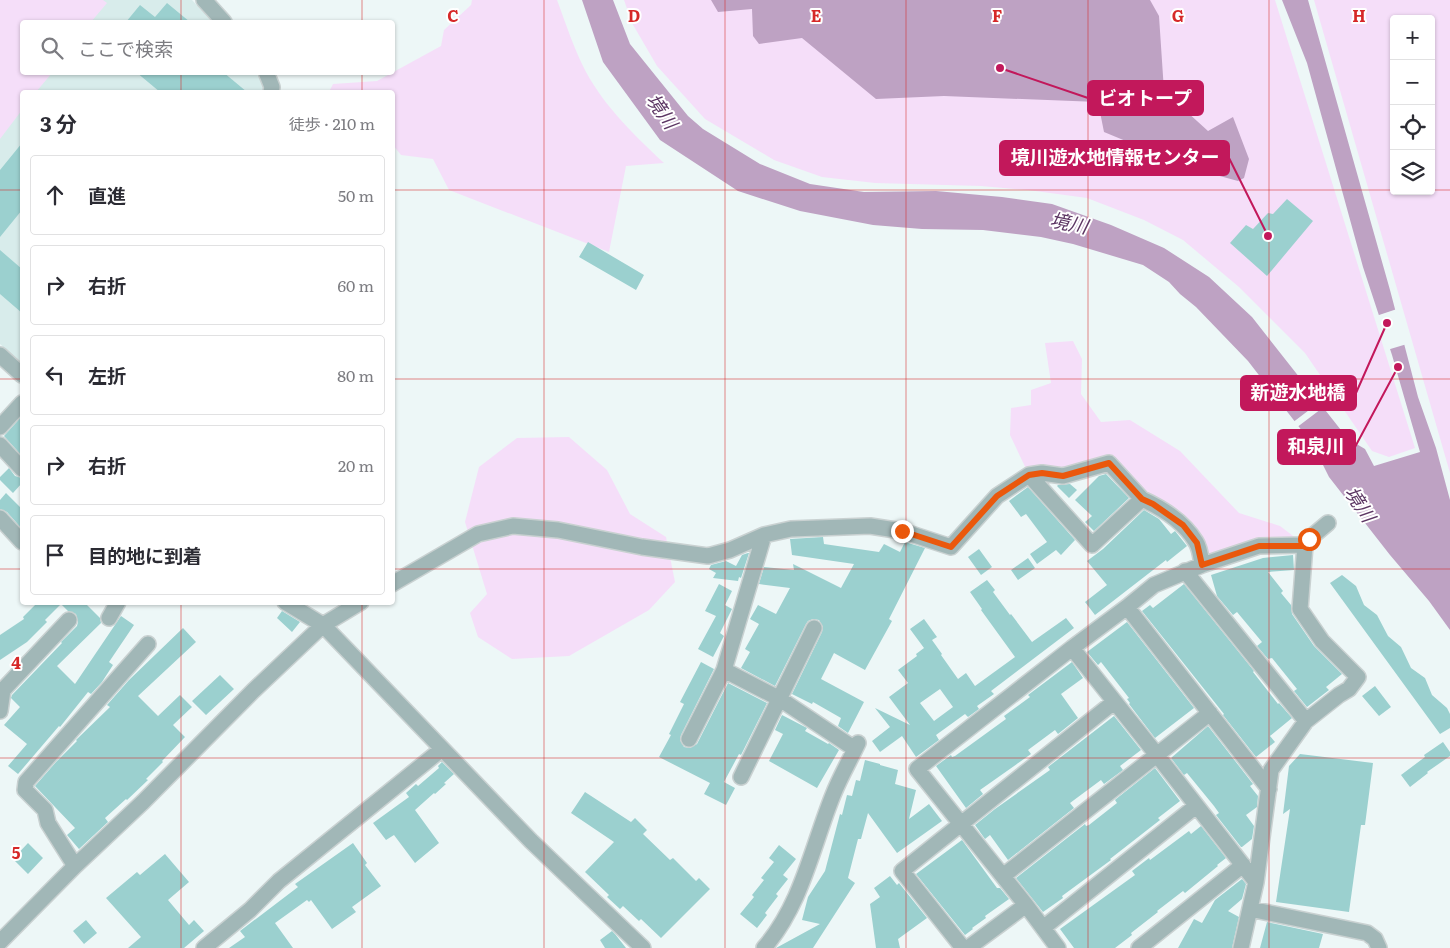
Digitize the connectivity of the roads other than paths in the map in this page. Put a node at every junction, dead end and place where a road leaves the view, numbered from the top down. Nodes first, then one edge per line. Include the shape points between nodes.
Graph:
1 (204, 0) edge
2 (222, 20) edge
3 (267, 75) edge
4 (272, 90) edge
5 (0, 355) edge
6 (20, 373) edge
7 (20, 405) edge
8 (0, 427) edge
9 (0, 444) edge
10 (20, 466) edge
11 (1029, 475) junction
12 (1142, 499) junction
13 (0, 518) edge
14 (1328, 523) dead end
15 (764, 535) junction
16 (20, 540) edge
17 (1306, 546) junction
18 (1202, 565) junction
19 (1185, 571) junction
20 (395, 582) edge
21 (116, 605) edge
22 (290, 605) edge
23 (356, 605) edge
24 (1128, 607) junction
25 (109, 618) dead end
26 (69, 620) dead end
27 (323, 624) junction
28 (814, 628) dead end
29 (148, 644) dead end
30 (1072, 648) junction
31 (724, 670) junction
32 (780, 699) junction
33 (1114, 702) junction
34 (0, 711) edge
35 (1210, 712) junction
36 (1306, 720) junction
37 (689, 739) dead end
38 (442, 749) junction
39 (1157, 754) junction
40 (742, 777) dead end
41 (1269, 789) junction
42 (1196, 806) junction
43 (961, 824) junction
44 (1243, 865) junction
45 (75, 866) junction
46 (1003, 876) junction
47 (1256, 882) junction
48 (1026, 905) junction
49 (1250, 909) junction
50 (1043, 928) junction
51 (0, 942) edge
52 (770, 946) edge
53 (204, 948) edge
54 (643, 948) edge
55 (963, 948) edge
56 (968, 948) edge
57 (1058, 948) edge
58 (1139, 948) edge
59 (1241, 948) edge
60 (1378, 948) edge

1 - 2 street
3 - 4 street
5 - 6 street
7 - 8 street
9 - 10 street
11 - 12 street via 1063,476 1109,463
11 - 12 street via 1092,545
11 - 15 street via 997,496 951,547 902,531 870,526 791,529
12 - 18 street via 1183,525 1197,543
13 - 16 street
14 - 17 street via 1309,539
15 - 20 street via 708,556 558,530 513,526 478,534
15 - 31 street
17 - 18 street via 1259,546
17 - 36 street via 1300,609 1322,641 1358,676 1349,689
18 - 19 street
19 - 24 street via 1154,585
19 - 36 street
21 - 25 street
22 - 27 street
23 - 27 street
24 - 30 street
24 - 35 street
26 - 34 street via 3,690
27 - 38 street
27 - 45 street
28 - 32 street
29 - 45 street via 26,782 25,790 46,810 48,823
30 - 33 street
30 - 43 street via 917,769
31 - 32 street
31 - 37 street
32 - 40 street
32 - 52 street via 857,746 833,795 788,915
33 - 39 street
33 - 43 street
35 - 39 street
35 - 41 street
36 - 41 street via 1271,770
38 - 53 street via 279,881
38 - 54 street via 531,842
39 - 42 street
39 - 46 street
41 - 47 street
42 - 44 street
42 - 50 street
43 - 46 street
43 - 55 street via 902,871
44 - 47 street
44 - 58 street
45 - 51 street
46 - 48 street
47 - 49 street
48 - 50 street
48 - 56 street
49 - 59 street
49 - 60 street via 1367,933 1375,939
50 - 57 street

